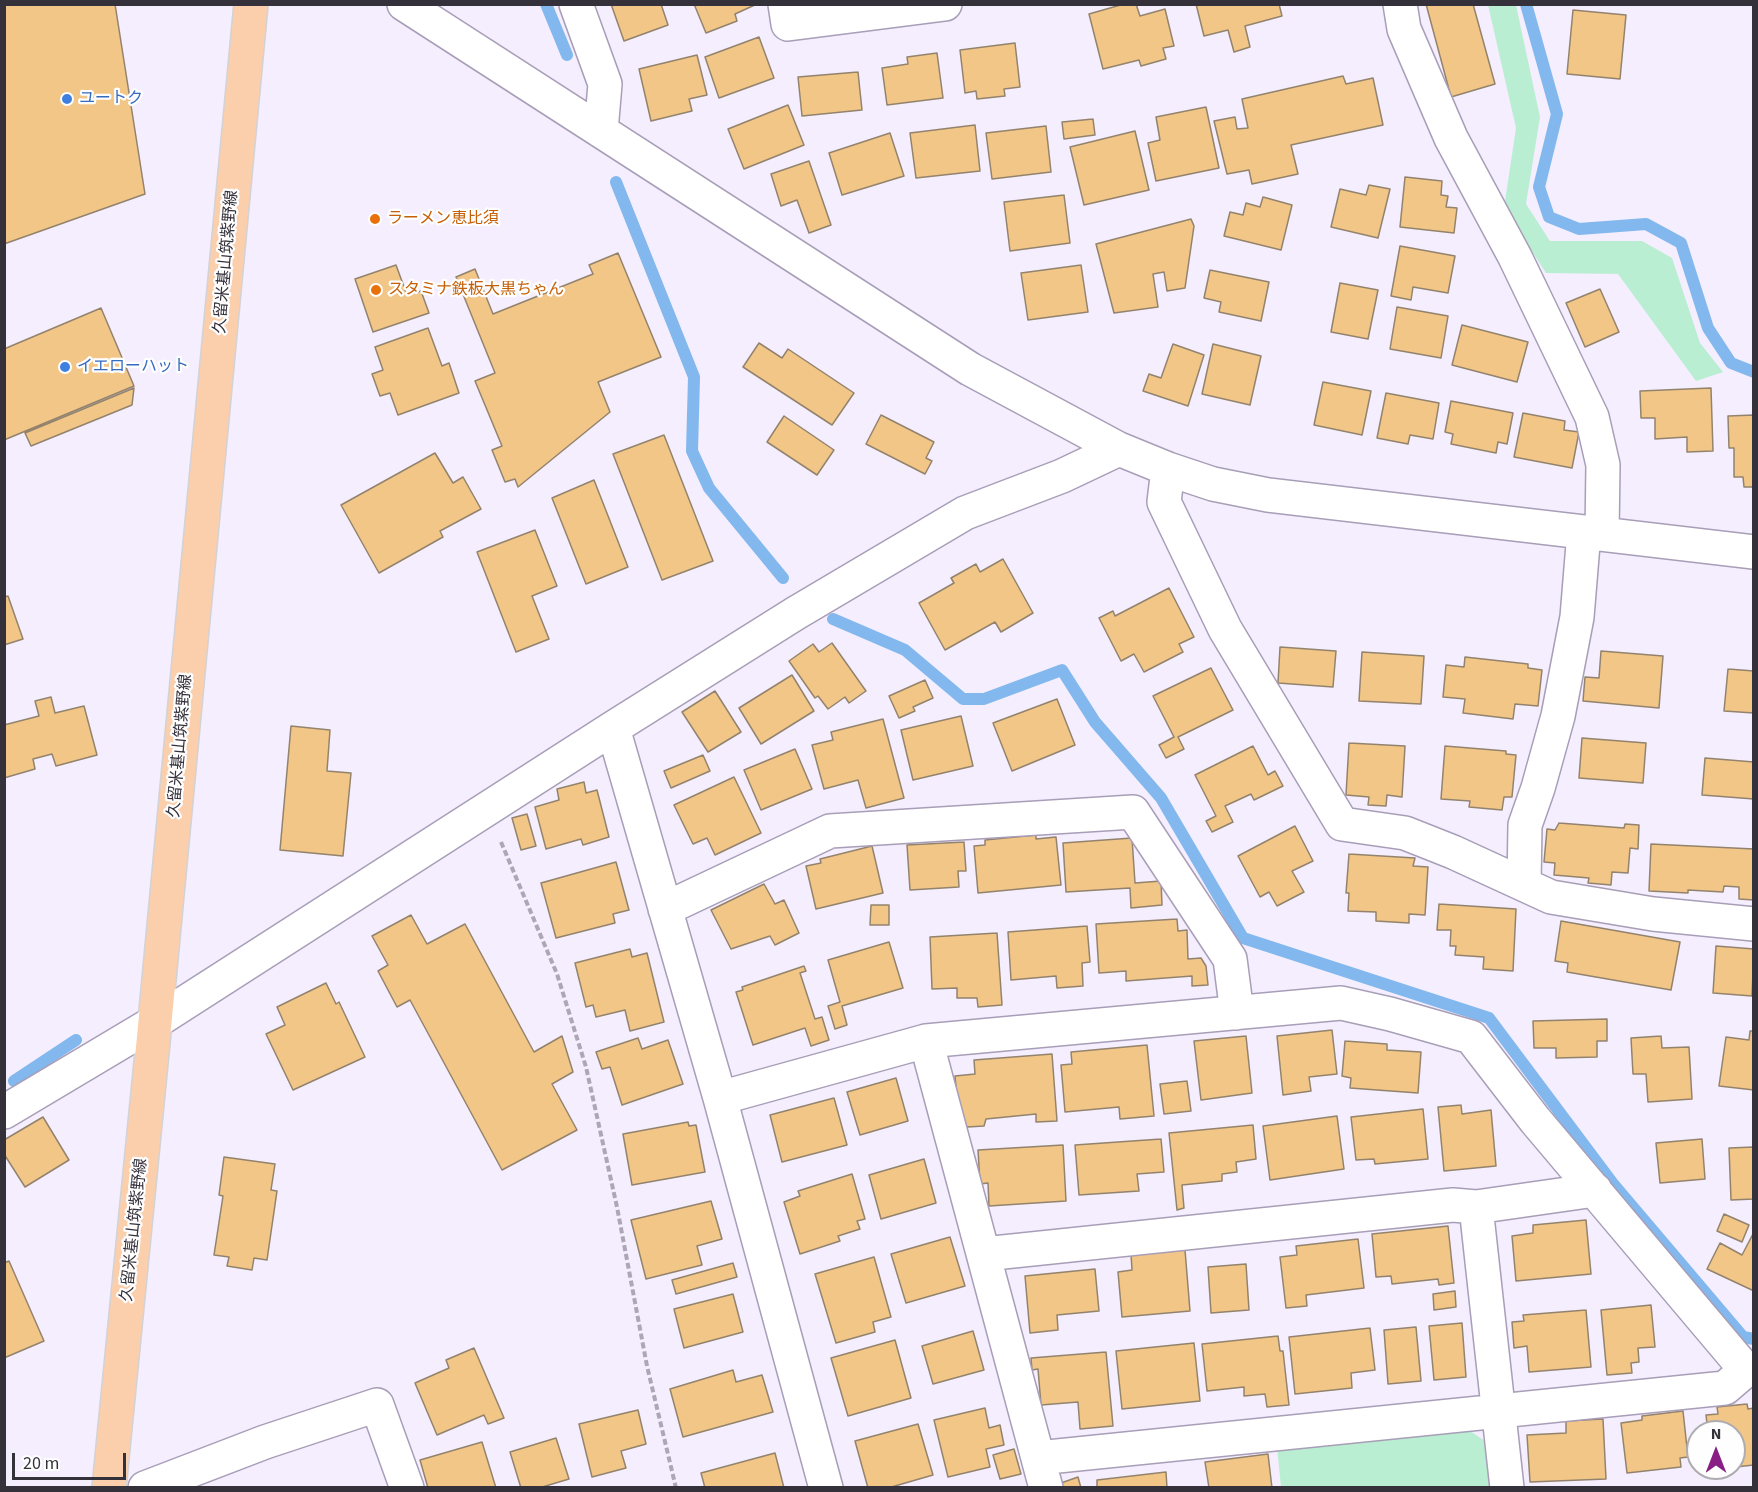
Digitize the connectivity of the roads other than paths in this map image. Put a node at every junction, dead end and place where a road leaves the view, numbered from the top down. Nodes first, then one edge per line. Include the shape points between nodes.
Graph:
1 (251, 4) edge
2 (404, 4) edge
3 (576, 4) edge
4 (786, 4) edge
5 (945, 4) edge
6 (1400, 4) edge
7 (601, 131) junction
8 (1119, 449) junction
9 (1168, 469) junction
10 (1593, 533) junction
11 (1754, 552) edge
12 (613, 728) junction
13 (1524, 884) junction
14 (665, 909) junction
15 (1754, 924) edge
16 (1237, 1013) junction
17 (155, 1022) junction
18 (926, 1041) junction
19 (720, 1098) junction
20 (4, 1112) edge
21 (1595, 1190) junction
22 (1476, 1207) junction
23 (984, 1254) junction
24 (1750, 1370) edge
25 (1499, 1412) junction
26 (1042, 1473) edge
27 (109, 1488) edge
28 (145, 1488) edge
29 (407, 1488) edge
30 (826, 1488) edge
31 (1507, 1488) edge

1 - 17 main road, 久留米基山筑紫野線
2 - 7 street
3 - 7 street via 605,84
4 - 5 street via 788,24
6 - 10 street via 1404,29 1451,138 1515,257 1592,417 1603,465
7 - 8 street via 970,369
8 - 9 street
8 - 12 street via 1062,476 964,513
9 - 10 street via 1213,484 1268,495
9 - 13 street via 1164,502 1225,629 1342,824 1405,833
10 - 11 street
10 - 13 street via 1562,693 1525,825
12 - 14 street
12 - 17 street
13 - 15 street via 1551,897 1653,914
14 - 16 street via 830,831 1133,812 1230,959
14 - 19 street
16 - 18 street
16 - 21 street via 1341,1003 1471,1037
17 - 20 street
17 - 27 main road, 久留米基山筑紫野線
18 - 19 street
18 - 23 street
19 - 30 street
21 - 22 street
21 - 24 street
22 - 23 street via 1453,1205
22 - 25 street
23 - 26 street
24 - 25 street via 1725,1388
25 - 26 street
25 - 31 street
28 - 29 street via 377,1405

